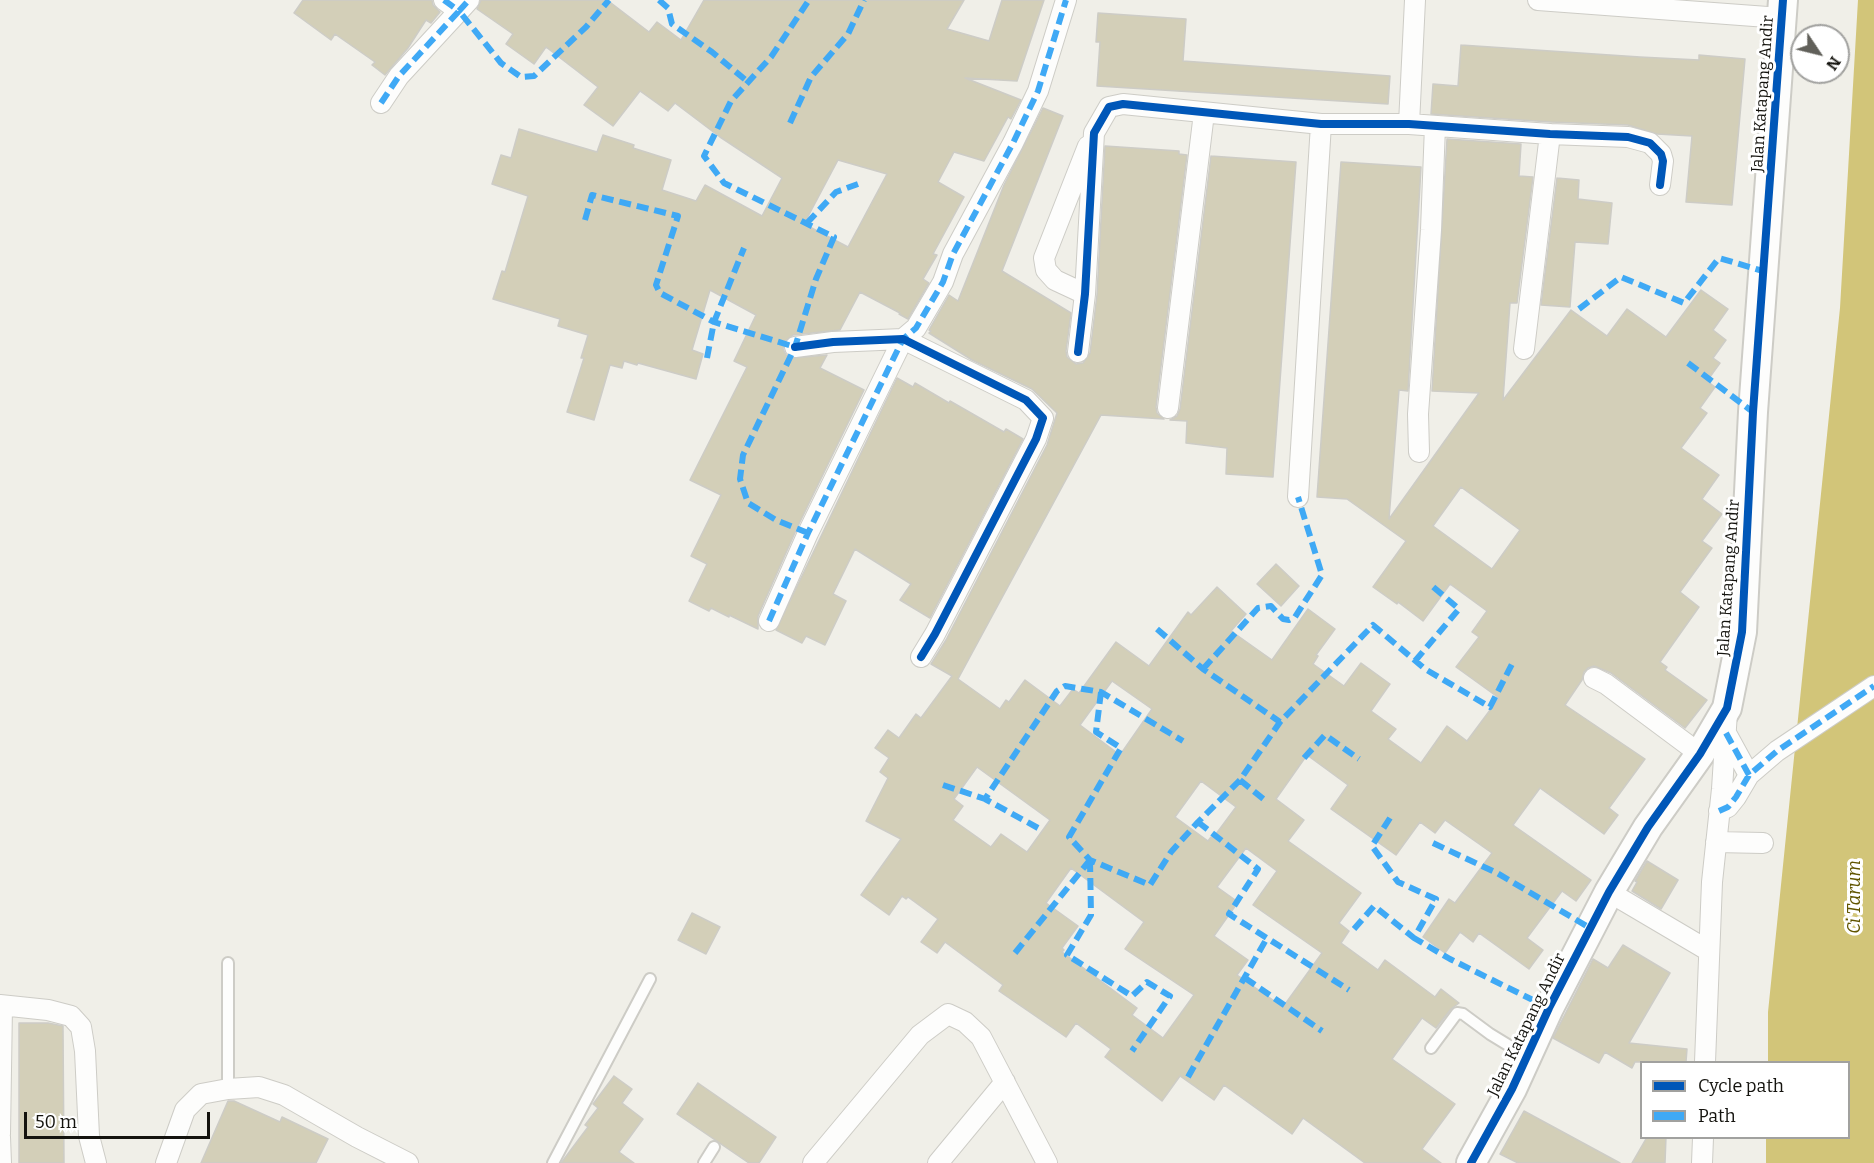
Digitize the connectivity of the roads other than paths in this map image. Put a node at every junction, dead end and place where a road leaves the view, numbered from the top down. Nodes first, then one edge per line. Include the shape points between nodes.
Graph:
1 (1066, 0) edge
2 (1415, 0) edge
3 (1538, 0) edge
4 (457, 4) edge
5 (1782, 9) edge
6 (381, 103) dead end
7 (1204, 113) junction
8 (1321, 124) junction
9 (1409, 124) junction
10 (1435, 126) junction
11 (1094, 133) junction
12 (1550, 134) junction
13 (1660, 184) dead end
14 (1085, 294) junction
15 (903, 339) junction
16 (795, 347) dead end
17 (1524, 349) dead end
18 (1078, 352) dead end
19 (1168, 408) dead end
20 (1419, 452) dead end
21 (1298, 497) dead end
22 (768, 621) dead end
23 (921, 657) dead end
24 (1594, 678) dead end
25 (1874, 686) edge
26 (1726, 720) junction
27 (1700, 754) junction
28 (1749, 775) junction
29 (1719, 811) junction
30 (1716, 842) junction
31 (1762, 843) dead end
32 (1609, 892) junction
33 (1709, 951) junction
34 (228, 963) dead end
35 (650, 979) dead end
36 (1, 1006) edge
37 (1431, 1048) dead end
38 (1526, 1056) junction
39 (1705, 1061) edge
40 (1005, 1082) junction
41 (228, 1089) junction
42 (0, 1136) edge
43 (1703, 1139) edge
44 (714, 1147) dead end
45 (373, 1155) edge
46 (1, 1163) edge
47 (96, 1163) edge
48 (166, 1163) edge
49 (408, 1163) edge
50 (553, 1163) edge
51 (704, 1163) edge
52 (813, 1163) edge
53 (938, 1163) edge
54 (1047, 1163) edge
55 (1471, 1163) edge
56 (1702, 1163) edge

1 - 15 street via 1038,91 1013,143 953,254 943,282 916,328
2 - 9 street
3 - 5 street
4 - 6 street
5 - 26 street, Jalan Katapang Andir via 1753,412 1742,632
7 - 8 street
7 - 11 street via 1123,104 1109,107
7 - 19 street
8 - 9 street
8 - 21 street
9 - 10 street
10 - 12 street
10 - 20 street
11 - 14 street
11 - 14 street via 1044,258 1046,270 1055,280
12 - 13 street via 1628,137 1650,143 1663,161
12 - 17 street
14 - 18 street
15 - 16 street
15 - 22 street
15 - 23 street via 1026,400 1043,417 1036,439
24 - 27 street
25 - 28 street via 1777,751
26 - 27 street, Jalan Katapang Andir
26 - 28 street
26 - 29 street
27 - 32 street, Jalan Katapang Andir via 1648,827
28 - 29 street via 1728,807
29 - 30 street
30 - 31 street
30 - 33 street
32 - 33 street
32 - 38 street, Jalan Katapang Andir
33 - 39 street
34 - 41 lane
35 - 50 lane
36 - 42 street
36 - 47 street via 71,1016 81,1027 88,1136
37 - 38 lane via 1457,1013
38 - 55 street, Jalan Katapang Andir
40 - 52 street via 981,1037 965,1022 948,1014 920,1035
40 - 53 street
40 - 54 street
41 - 45 street via 259,1087 284,1095
41 - 48 street via 201,1094 185,1110
42 - 46 street
43 - 56 street
44 - 51 lane
45 - 49 street

